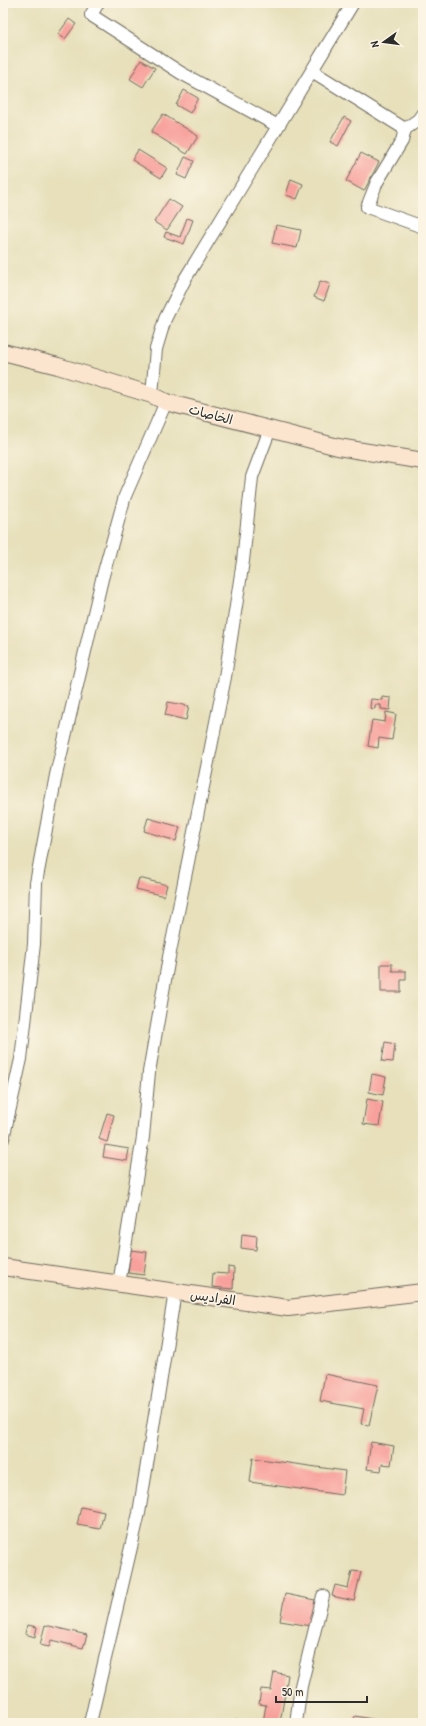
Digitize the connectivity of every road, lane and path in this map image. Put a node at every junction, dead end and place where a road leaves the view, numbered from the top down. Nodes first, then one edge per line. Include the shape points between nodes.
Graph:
1 (98, 3) edge
2 (353, 3) edge
3 (312, 71) junction
4 (423, 113) edge
5 (278, 126) junction
6 (405, 129) junction
7 (423, 226) edge
8 (3, 352) edge
9 (152, 395) junction
10 (166, 402) junction
11 (270, 429) junction
12 (423, 461) edge
13 (3, 1139) edge
14 (3, 1267) edge
15 (119, 1284) junction
16 (175, 1292) junction
17 (423, 1292) edge
18 (323, 1596) dead end
19 (90, 1723) edge
20 (296, 1723) edge

1 - 5 street via 90,16 181,73
2 - 3 street
3 - 5 street
3 - 6 street
4 - 6 street
5 - 9 street via 185,279 165,319 156,349
6 - 7 street via 402,141 377,182 367,207
8 - 9 street, الخاصات
9 - 10 street, الخاصات
10 - 11 street, الخاصات
10 - 13 street via 125,496 102,579 56,775 36,882 34,944 21,1059
11 - 12 street, الخاصات via 338,447
11 - 15 street via 252,477 243,561 225,677 169,957 149,1072 143,1137
14 - 15 street, الفراديس
15 - 16 street, الفراديس
16 - 17 street, الفراديس via 288,1308
16 - 19 street via 139,1513
18 - 20 street via 301,1686

